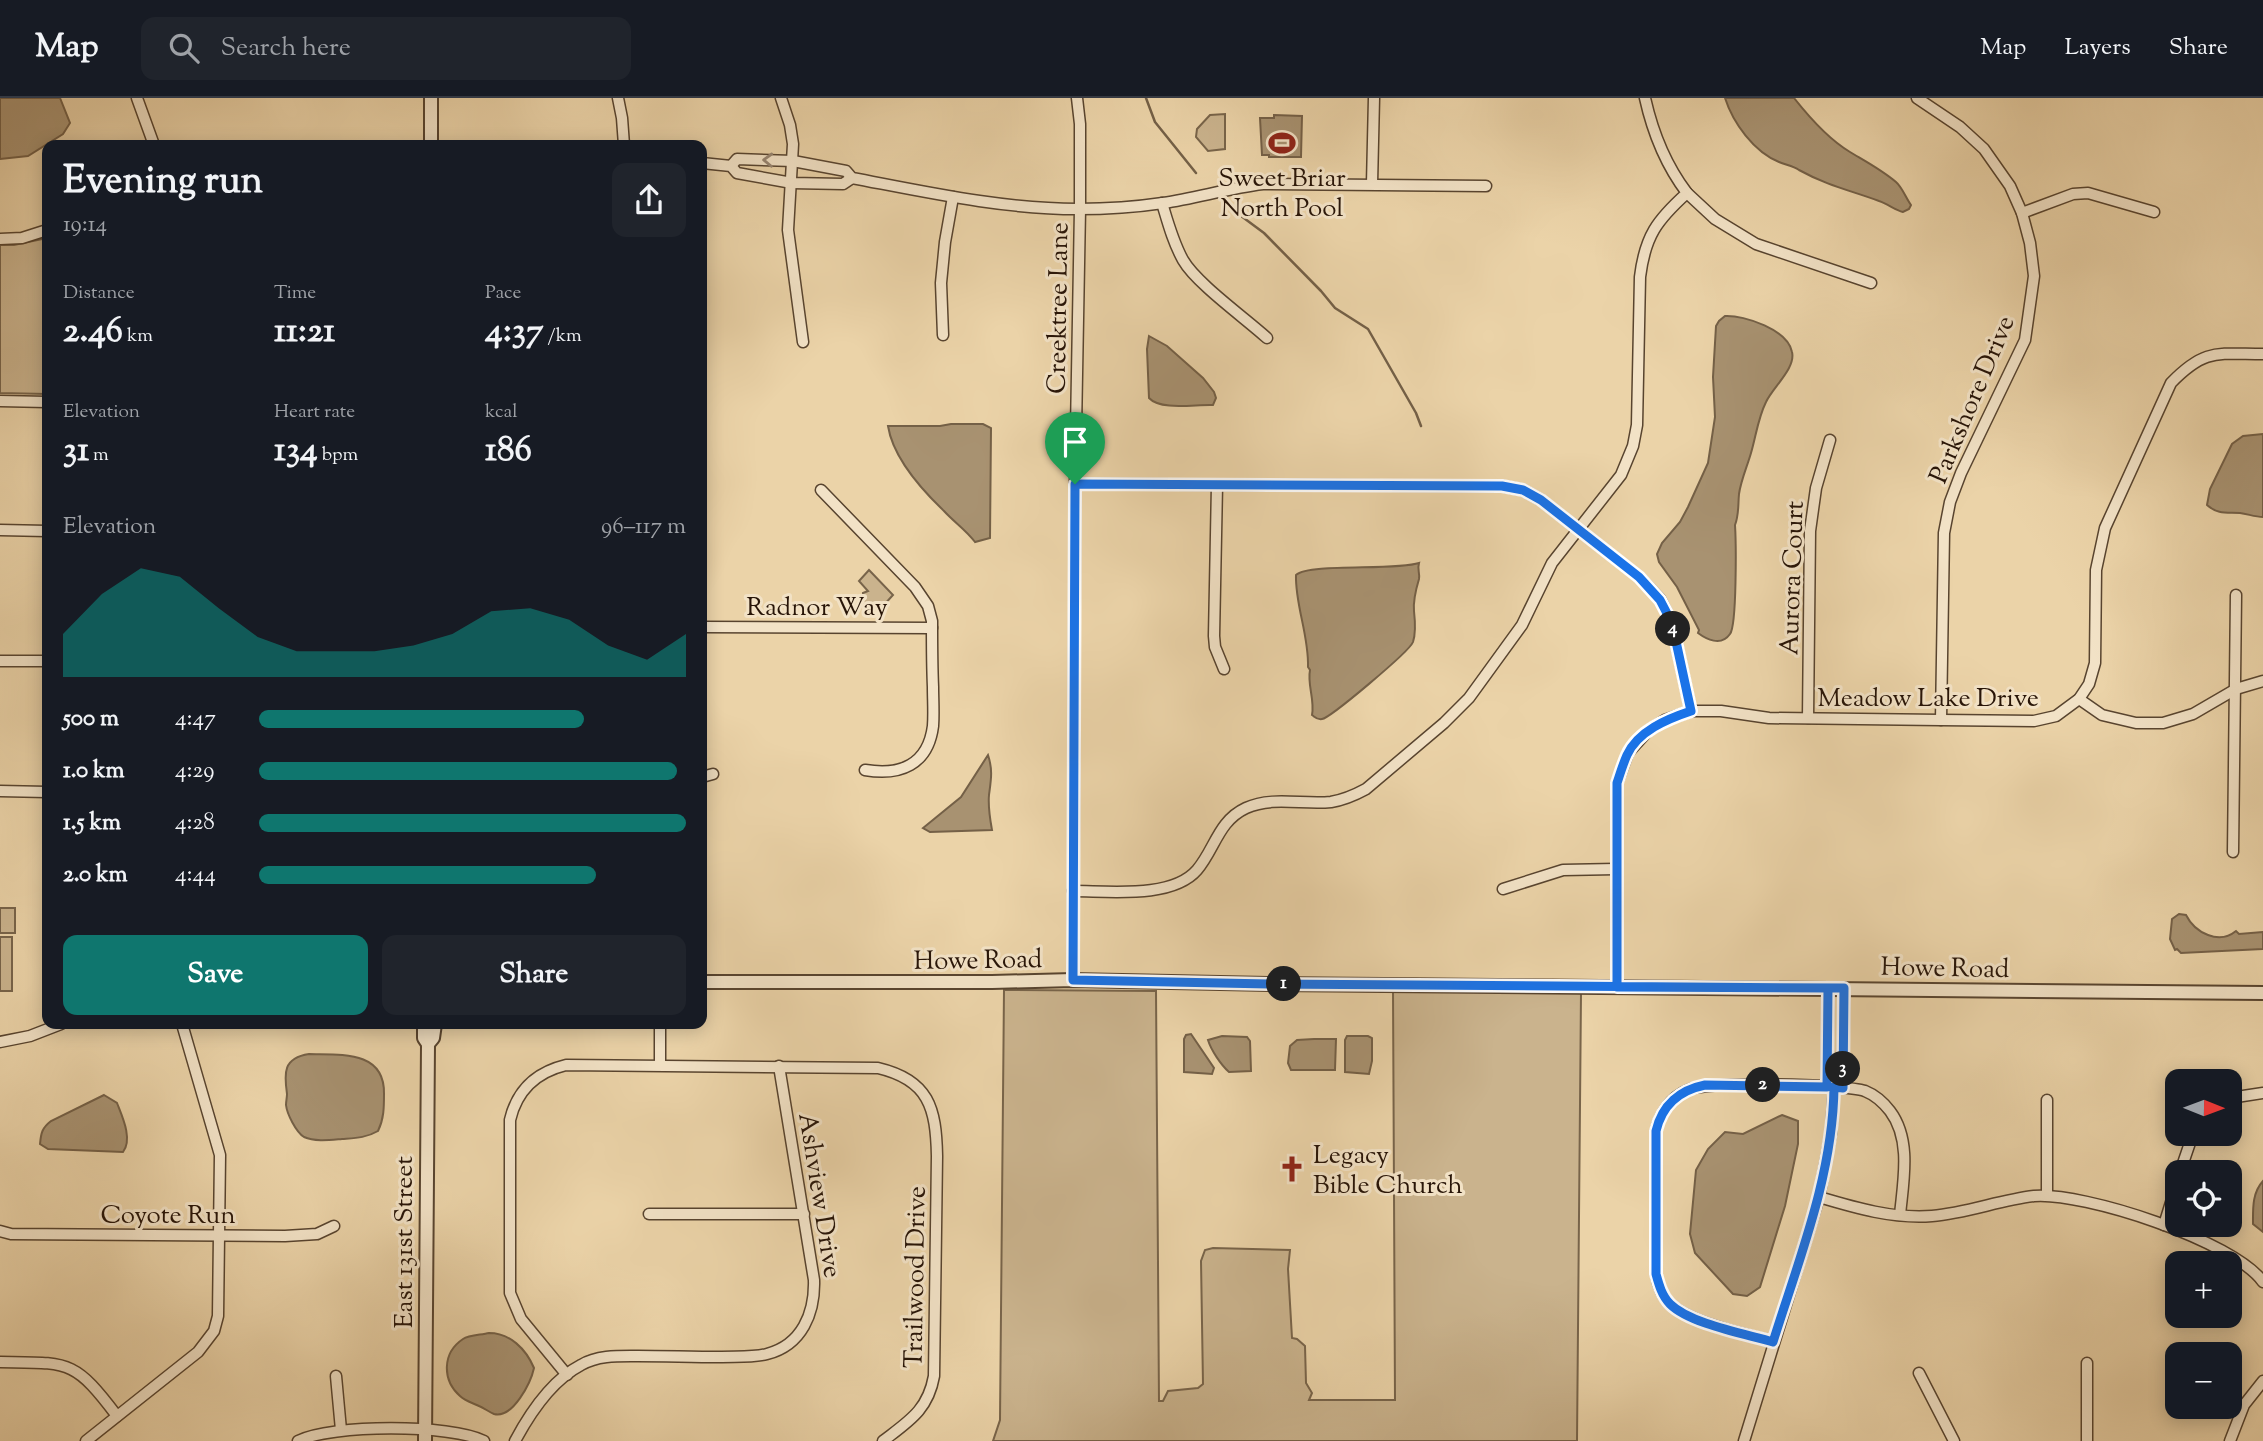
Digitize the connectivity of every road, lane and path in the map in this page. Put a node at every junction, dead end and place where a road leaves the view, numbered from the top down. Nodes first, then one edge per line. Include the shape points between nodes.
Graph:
1 (137, 98) edge
2 (431, 98) edge
3 (618, 98) edge
4 (782, 98) edge
5 (1077, 98) edge
6 (1374, 98) edge
7 (1645, 98) edge
8 (1917, 98) edge
9 (152, 140) edge
10 (431, 140) edge
11 (624, 140) edge
12 (793, 162) junction
13 (707, 164) edge
14 (731, 166) junction
15 (852, 178) junction
16 (792, 183) junction
17 (1372, 184) junction
18 (1486, 186) dead end
19 (1687, 193) junction
20 (953, 197) junction
21 (1162, 204) junction
22 (1080, 209) junction
23 (2154, 212) dead end
24 (2022, 213) junction
25 (42, 231) edge
26 (0, 239) edge
27 (1871, 283) dead end
28 (943, 335) dead end
29 (1267, 338) dead end
30 (803, 342) dead end
31 (2263, 354) edge
32 (0, 401) edge
33 (42, 402) edge
34 (1830, 440) dead end
35 (1075, 484) junction
36 (1217, 485) junction
37 (821, 490) dead end
38 (1578, 528) junction
39 (0, 530) edge
40 (42, 531) edge
41 (2236, 595) dead end
42 (707, 627) edge
43 (932, 628) junction
44 (0, 661) edge
45 (42, 662) edge
46 (1224, 669) dead end
47 (2263, 681) edge
48 (2235, 689) junction
49 (2079, 699) junction
50 (1691, 711) junction
51 (1808, 718) junction
52 (1941, 720) junction
53 (865, 770) dead end
54 (0, 791) edge
55 (42, 792) edge
56 (2233, 852) dead end
57 (1616, 870) junction
58 (1503, 889) dead end
59 (1073, 891) junction
60 (1073, 980) junction
61 (707, 982) edge
62 (1617, 987) junction
63 (1828, 988) junction
64 (1844, 988) junction
65 (2263, 993) edge
66 (49, 1029) edge
67 (183, 1029) edge
68 (424, 1029) edge
69 (434, 1029) edge
70 (660, 1029) edge
71 (0, 1042) edge
72 (428, 1044) junction
73 (660, 1065) junction
74 (779, 1066) junction
75 (1835, 1087) junction
76 (2263, 1093) edge
77 (2242, 1096) edge
78 (2047, 1100) dead end
79 (2048, 1195) junction
80 (1819, 1197) junction
81 (649, 1214) dead end
82 (804, 1214) junction
83 (1900, 1215) junction
84 (2165, 1221) edge
85 (2164, 1224) junction
86 (334, 1226) dead end
87 (0, 1231) edge
88 (220, 1236) junction
89 (2261, 1278) edge
90 (1773, 1342) junction
91 (0, 1362) edge
92 (2087, 1363) dead end
93 (1919, 1373) dead end
94 (567, 1375) junction
95 (336, 1376) dead end
96 (2263, 1381) edge
97 (117, 1416) junction
98 (341, 1430) junction
99 (425, 1436) edge
100 (86, 1441) edge
101 (298, 1441) edge
102 (484, 1441) edge
103 (515, 1441) edge
104 (883, 1441) edge
105 (1744, 1441) edge
106 (1954, 1441) edge
107 (2087, 1441) edge
108 (2230, 1441) edge

1 - 9 street
2 - 10 street
3 - 11 street
4 - 12 street
5 - 22 street, Creektree Lane
6 - 17 street
7 - 19 street via 1657,143
8 - 24 street, Parkshore Drive via 1984,149
12 -> 14 street via 737,159
12 - 15 street via 846,171
12 - 16 street
13 - 14 street
14 - 16 street via 737,173
15 - 16 street via 843,184
15 - 20 street
16 - 30 street via 788,230
17 - 18 street
17 - 21 street via 1263,184
19 - 27 street via 1715,219 1756,244
19 - 38 street via 1652,231 1642,260 1633,446 1620,475
20 - 22 street
20 - 28 street via 941,283
21 - 22 street
21 - 29 street via 1184,262
22 - 35 street, Creektree Lane
23 - 24 street via 2088,193
24 - 52 street, Parkshore Drive via 2034,276 2025,340 1961,473 1944,533
25 - 26 street
31 - 49 street via 2200,358 2171,383 2105,527 2096,570 2095,663
32 - 33 street
34 - 51 street, Aurora Court via 1810,531
35 - 36 street
35 - 59 street, Creektree Lane
36 - 38 street via 1502,486 1523,490
36 - 46 street via 1214,636
37 - 43 street via 915,587 928,606
38 - 50 street via 1660,600 1672,623
38 - 59 street via 1552,563 1522,625 1469,698 1366,789 1331,802 1274,802 1245,808 1222,826 1197,870 1180,884 1154,890
39 - 40 street
41 - 48 street
42 - 43 street, Radnor Way
43 - 53 street via 933,725 927,745 915,761 899,771
44 - 45 street
47 - 48 street
48 - 49 street via 2193,714 2163,723 2136,723 2102,715
48 - 56 street
49 - 52 street, Meadow Lake Drive via 2056,716 2034,721
50 - 51 street, Meadow Lake Drive
50 - 57 street, Meadow Lake Drive via 1657,725 1628,753 1617,783
51 - 52 street, Meadow Lake Drive
54 - 55 street
57 - 58 street via 1563,870
57 - 62 street, Meadow Lake Drive
59 - 60 street, Creektree Lane
60 - 61 street, Howe Road
60 - 62 street, Howe Road
62 - 63 street, Howe Road
63 - 64 street, Howe Road
63 - 75 street
64 - 65 street, Howe Road
64 - 75 street
66 - 71 street
67 - 88 street via 220,1155
68 - 72 street, East 131st Street
69 - 72 street, East 131st Street
70 - 73 street
72 - 99 street, East 131st Street
73 - 74 street
73 - 94 street via 552,1068 529,1084 513,1108 510,1293 521,1319
74 - 82 street, Ashview Drive
74 - 104 street, Trailwood Drive via 878,1068 907,1078 932,1108 937,1133 934,1376 923,1407
75 - 80 street
75 - 83 street via 1875,1096 1895,1118 1904,1148
75 - 90 street via 1695,1087 1671,1102 1656,1131 1656,1274 1662,1294 1695,1319
76 - 77 street
78 - 79 street
79 - 83 street via 1942,1215
79 - 85 street
80 - 83 street
80 - 90 street
81 - 82 street
82 - 94 street, Ashview Drive via 814,1300 808,1322 787,1345 756,1356 610,1356 580,1365
84 - 85 street
85 - 89 street via 2247,1265
86 - 88 street, Coyote Run via 309,1235
87 - 88 street, Coyote Run
88 - 97 street via 220,1301 214,1331 198,1352
90 - 105 street
91 - 97 street via 66,1366 85,1377
92 - 107 street
93 - 106 street
94 - 103 street, Ashview Drive via 546,1395
95 - 98 street
96 - 108 street via 2244,1405
97 - 100 street
98 - 99 street
98 - 101 street
99 - 102 street via 456,1432

